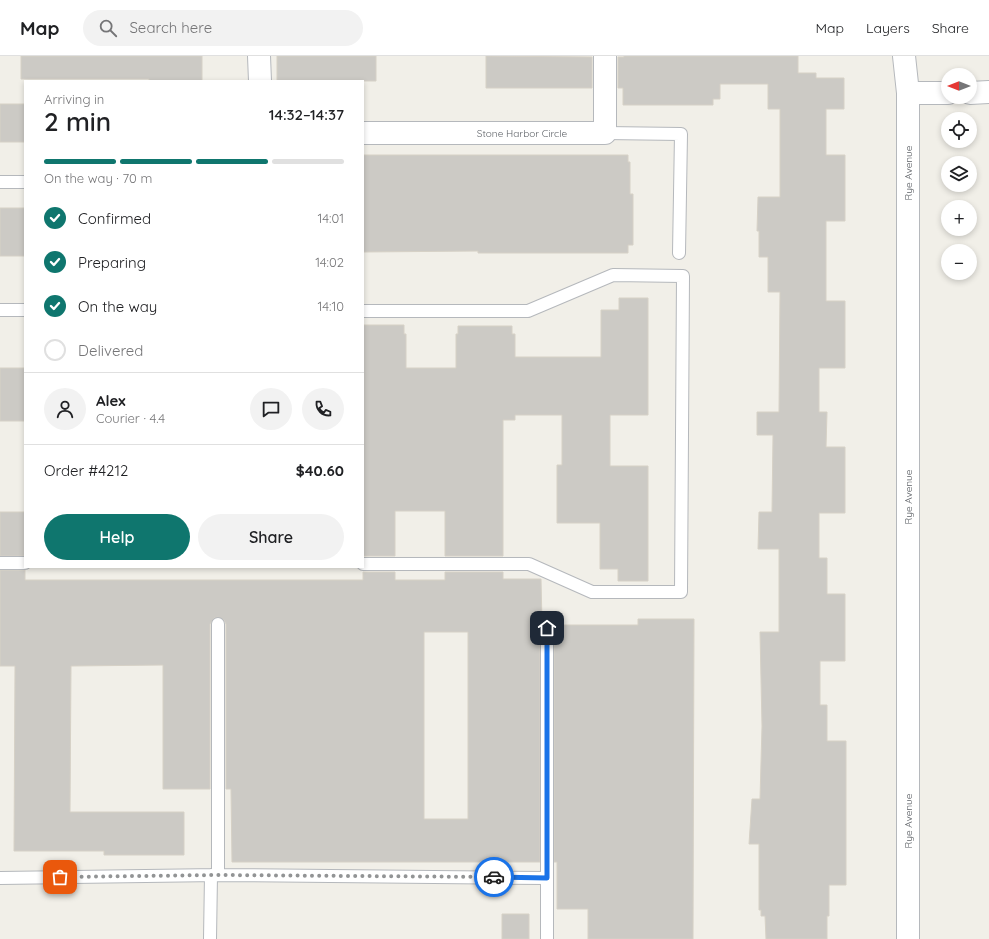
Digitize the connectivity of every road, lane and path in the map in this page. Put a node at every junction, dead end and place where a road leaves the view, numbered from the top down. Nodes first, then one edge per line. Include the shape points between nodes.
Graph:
1 (259, 56) edge
2 (605, 56) edge
3 (904, 56) edge
4 (260, 80) edge
5 (977, 92) edge
6 (989, 92) edge
7 (908, 93) junction
8 (941, 93) edge
9 (364, 133) edge
10 (605, 133) junction
11 (0, 182) edge
12 (24, 182) edge
13 (679, 253) dead end
14 (0, 310) edge
15 (24, 310) edge
16 (364, 311) edge
17 (0, 563) edge
18 (24, 563) edge
19 (364, 564) edge
20 (218, 624) dead end
21 (547, 628) dead end
22 (214, 875) junction
23 (0, 878) edge
24 (547, 878) junction
25 (210, 939) edge
26 (547, 939) edge
27 (908, 939) edge

1 - 4 street
2 - 10 street
3 - 7 street, Rye Avenue
5 - 6 street
7 - 8 street
7 - 27 street, Rye Avenue
9 - 10 street, Stone Harbor Circle
10 - 13 lane via 681,134
11 - 12 lane
14 - 15 lane
16 - 19 lane via 528,311 613,275 683,276 681,592 592,592 529,564
17 - 18 lane
20 - 22 lane
21 - 24 lane
22 - 23 lane
22 - 24 lane
22 - 25 lane
24 - 26 lane

